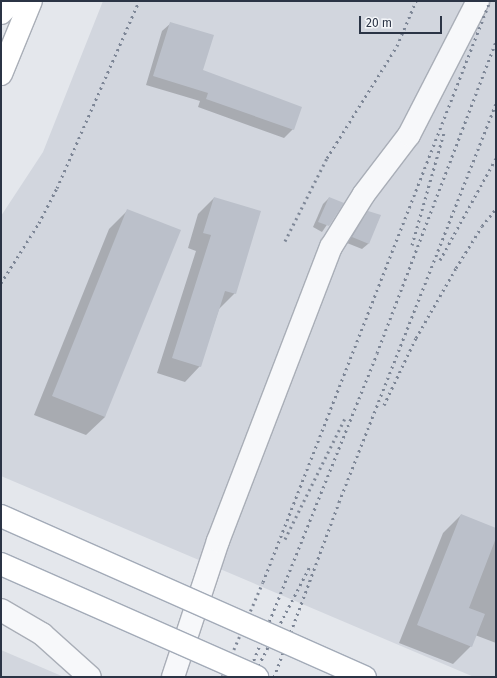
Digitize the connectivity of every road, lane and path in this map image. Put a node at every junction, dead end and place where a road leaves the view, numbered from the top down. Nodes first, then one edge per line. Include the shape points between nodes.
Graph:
1 (13, 1) edge
2 (31, 1) edge
3 (478, 1) edge
4 (1, 13) edge
5 (1, 74) edge
6 (1, 516) edge
7 (1, 564) edge
8 (2, 613) edge
9 (90, 677) edge
10 (173, 677) edge
11 (257, 677) edge
12 (365, 677) edge

1 - 4 main road
2 - 5 main road
3 - 10 lane via 409,135 364,194 331,247 218,541
6 - 12 main road, bridge
7 - 11 main road, bridge
8 - 9 lane via 42,634

